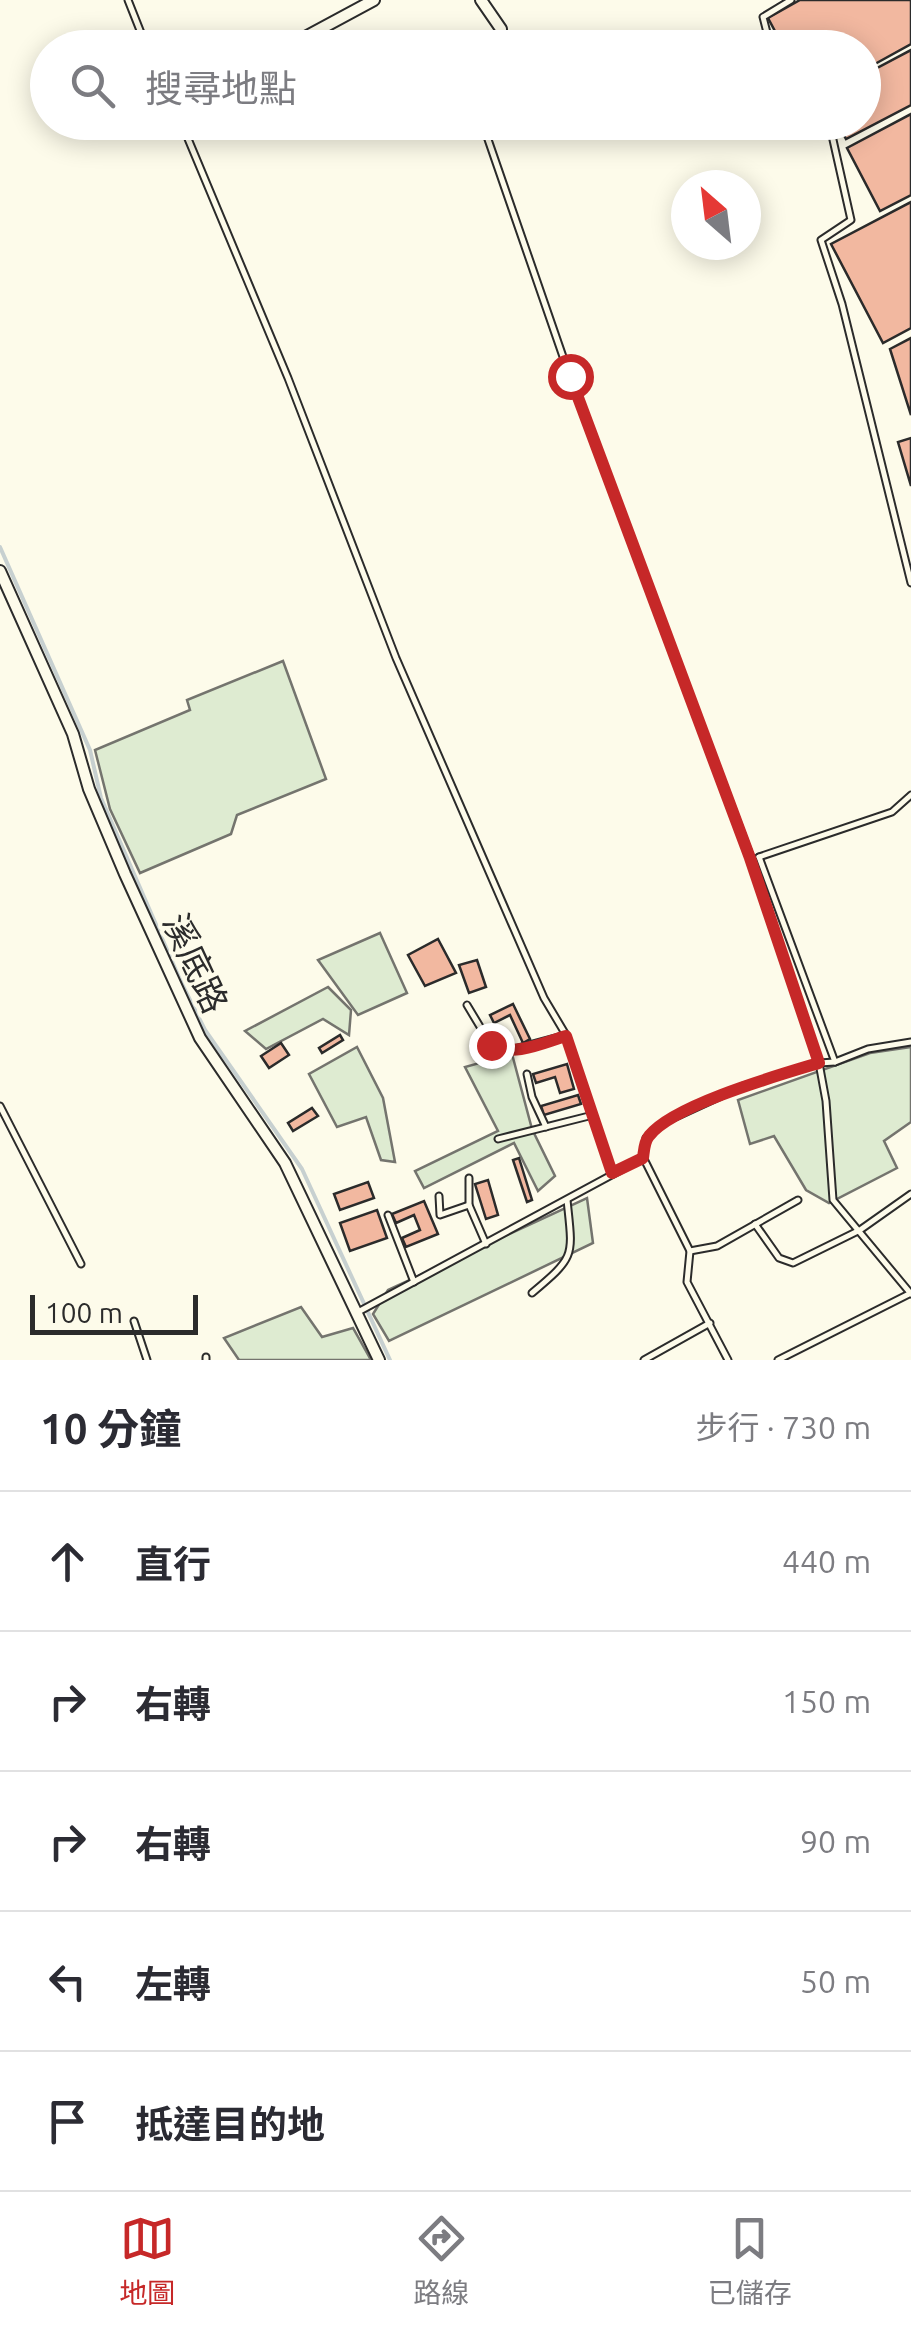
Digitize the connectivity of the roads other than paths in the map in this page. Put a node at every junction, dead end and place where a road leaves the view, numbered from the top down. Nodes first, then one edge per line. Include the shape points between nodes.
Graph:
1 (128, 0) edge
2 (374, 0) edge
3 (481, 0) edge
4 (791, 0) edge
5 (140, 30) edge
6 (318, 30) edge
7 (501, 30) edge
8 (766, 30) edge
9 (189, 140) edge
10 (488, 140) edge
11 (833, 140) edge
12 (0, 571) edge
13 (911, 583) edge
14 (911, 795) edge
15 (754, 857) junction
16 (466, 1005) dead end
17 (566, 1036) junction
18 (911, 1042) edge
19 (835, 1062) junction
20 (819, 1063) junction
21 (527, 1074) dead end
22 (0, 1106) edge
23 (593, 1115) junction
24 (546, 1127) junction
25 (498, 1139) dead end
26 (643, 1158) junction
27 (612, 1173) junction
28 (469, 1178) dead end
29 (911, 1194) edge
30 (439, 1196) dead end
31 (567, 1200) junction
32 (798, 1200) dead end
33 (469, 1205) junction
34 (388, 1215) dead end
35 (756, 1224) junction
36 (860, 1230) junction
37 (486, 1244) junction
38 (690, 1251) junction
39 (82, 1264) dead end
40 (414, 1282) junction
41 (532, 1293) dead end
42 (910, 1294) edge
43 (355, 1314) junction
44 (134, 1322) dead end
45 (710, 1324) junction
46 (147, 1360) edge
47 (378, 1360) edge
48 (644, 1360) edge
49 (728, 1360) edge
50 (778, 1360) edge

1 - 5 lane
2 - 6 street
3 - 7 street
4 - 8 lane via 762,16
9 - 17 lane via 396,658
10 - 15 lane via 570,376
11 - 13 lane via 850,220 821,240
12 - 43 street, 溪底路 via 193,1023 285,1163
14 - 15 lane via 892,812
15 - 19 lane
15 - 20 lane
16 - 17 lane via 491,1045 504,1052
17 - 23 lane
18 - 19 lane
19 - 20 lane
20 - 26 lane via 742,1086 665,1122 646,1138
20 - 36 lane via 833,1200
21 - 24 lane
22 - 39 lane
23 - 24 lane
23 - 27 lane
24 - 25 lane
26 - 27 lane
26 - 38 lane
27 - 31 lane
28 - 33 lane
29 - 36 lane
30 - 33 lane via 440,1215
31 - 37 lane
31 - 41 lane via 572,1243 564,1266
32 - 35 lane
33 - 37 lane
34 - 40 lane
35 - 36 lane via 779,1258 793,1263
35 - 38 lane via 717,1246
36 - 42 lane
37 - 40 lane
38 - 45 lane via 688,1282
40 - 43 lane
42 - 50 lane
43 - 47 street, 溪底路
44 - 46 lane
45 - 48 lane
45 - 49 lane

